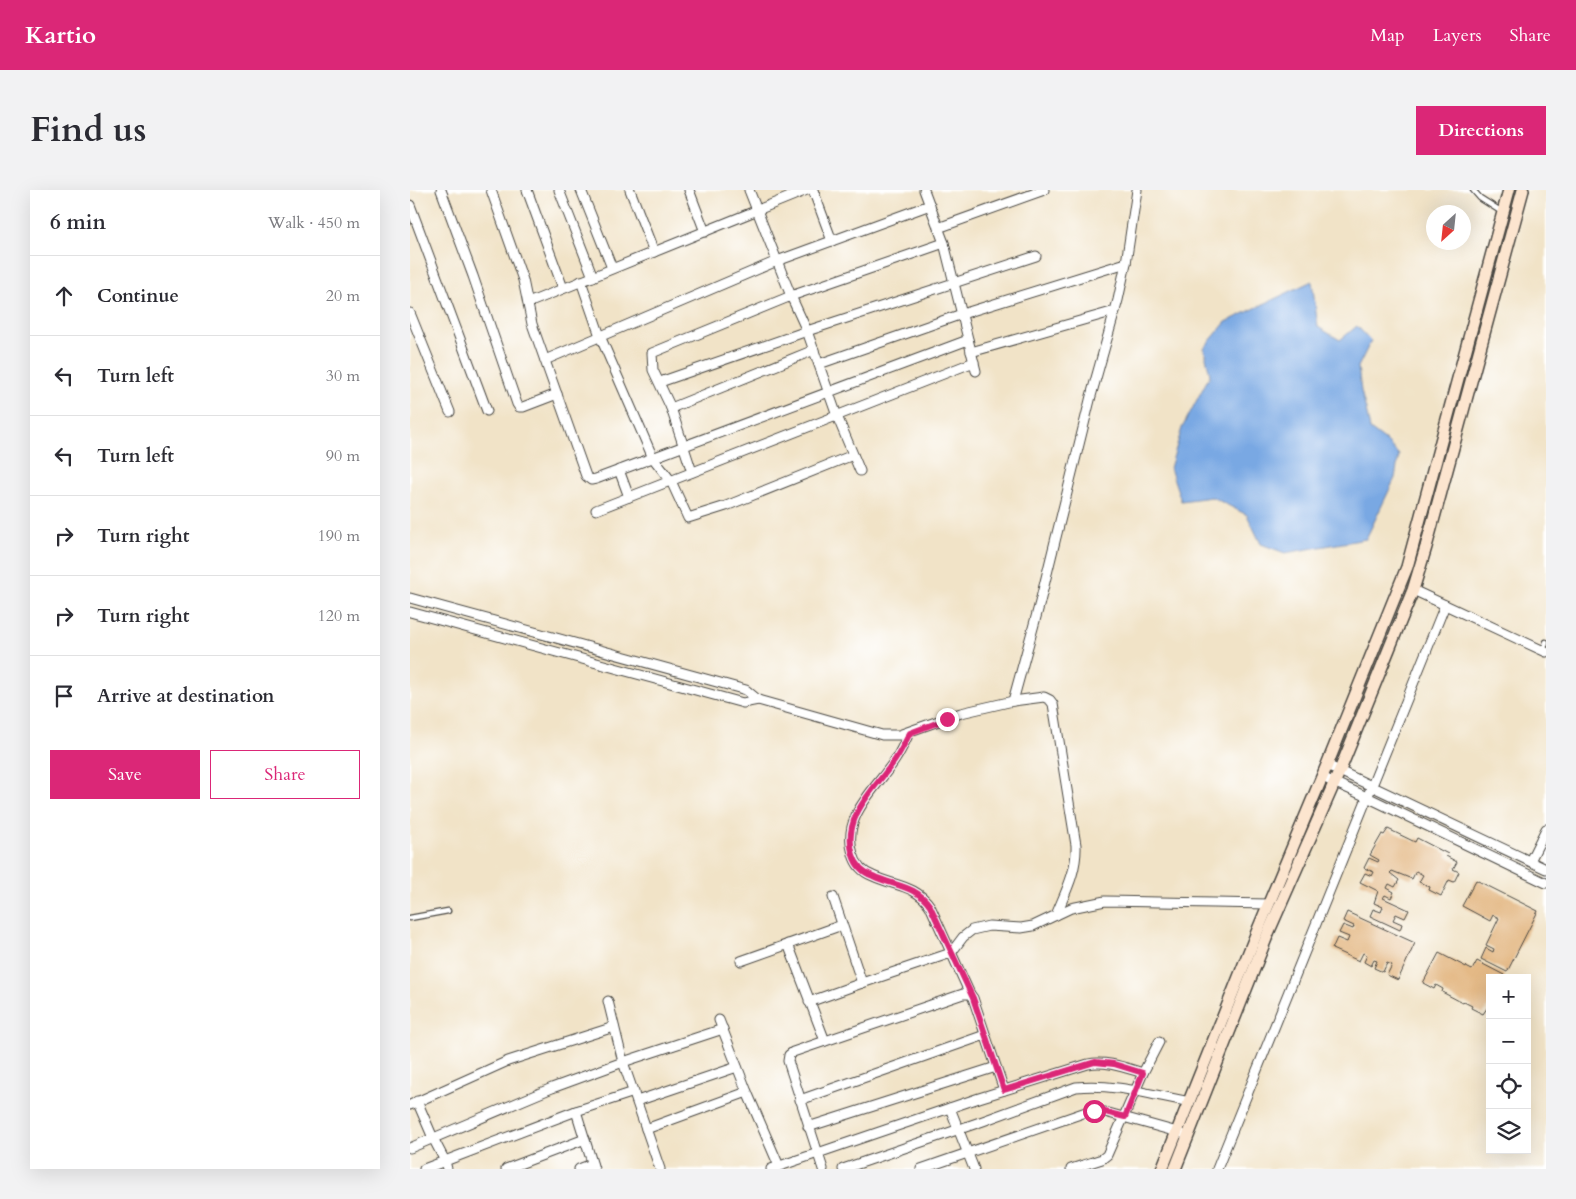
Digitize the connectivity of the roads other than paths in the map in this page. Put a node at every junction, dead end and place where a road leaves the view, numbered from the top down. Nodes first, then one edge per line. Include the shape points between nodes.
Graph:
1 (441, 190) edge
2 (491, 190) edge
3 (527, 190) edge
4 (559, 190) edge
5 (581, 190) edge
6 (630, 190) edge
7 (689, 190) edge
8 (748, 190) edge
9 (807, 190) edge
10 (813, 190) edge
11 (924, 190) edge
12 (1044, 190) edge
13 (1136, 190) edge
14 (1473, 190) edge
15 (1509, 190) edge
16 (1523, 190) edge
17 (410, 205) edge
18 (930, 205) junction
19 (756, 210) junction
20 (1503, 213) junction
21 (938, 228) junction
22 (705, 232) junction
23 (832, 241) junction
24 (944, 243) junction
25 (654, 252) junction
26 (1036, 256) dead end
27 (777, 262) junction
28 (1126, 263) junction
29 (1489, 266) junction
30 (612, 268) junction
31 (1502, 269) junction
32 (592, 277) junction
33 (581, 281) junction
34 (954, 282) junction
35 (563, 288) junction
36 (791, 296) junction
37 (528, 303) junction
38 (1115, 311) junction
39 (410, 313) edge
40 (962, 314) junction
41 (807, 331) junction
42 (600, 336) junction
43 (968, 340) junction
44 (814, 350) junction
45 (971, 352) junction
46 (545, 360) junction
47 (819, 364) junction
48 (663, 381) dead end
49 (828, 392) junction
50 (558, 394) junction
51 (671, 408) junction
52 (487, 411) dead end
53 (450, 412) dead end
54 (837, 416) junction
55 (683, 447) junction
56 (853, 455) junction
57 (653, 458) junction
58 (620, 470) junction
59 (860, 471) dead end
60 (692, 472) junction
61 (671, 481) junction
62 (630, 497) junction
63 (596, 510) dead end
64 (1413, 590) junction
65 (410, 598) edge
66 (1445, 605) junction
67 (410, 612) edge
68 (1545, 648) edge
69 (758, 700) junction
70 (1013, 701) junction
71 (910, 733) junction
72 (1327, 765) junction
73 (1340, 770) junction
74 (1322, 777) junction
75 (1334, 782) junction
76 (1371, 786) junction
77 (1367, 797) junction
78 (1546, 829) edge
79 (1530, 862) junction
80 (1546, 869) edge
81 (1546, 883) edge
82 (833, 897) dead end
83 (1269, 904) junction
84 (448, 911) dead end
85 (1056, 915) junction
86 (410, 918) edge
87 (842, 925) junction
88 (788, 944) junction
89 (951, 953) junction
90 (741, 961) dead end
91 (862, 983) junction
92 (970, 994) junction
93 (608, 1001) dead end
94 (809, 1002) junction
95 (719, 1020) dead end
96 (614, 1027) junction
97 (723, 1029) junction
98 (985, 1035) junction
99 (826, 1041) junction
100 (1159, 1042) dead end
101 (623, 1062) junction
102 (738, 1067) junction
103 (996, 1067) junction
104 (1143, 1073) junction
105 (1004, 1090) junction
106 (748, 1092) junction
107 (1136, 1092) junction
108 (635, 1097) junction
109 (800, 1100) junction
110 (1190, 1102) junction
111 (413, 1103) edge
112 (950, 1108) junction
113 (576, 1111) junction
114 (1125, 1117) junction
115 (808, 1126) junction
116 (646, 1130) junction
117 (958, 1130) junction
118 (1183, 1134) junction
119 (433, 1138) junction
120 (585, 1139) junction
121 (410, 1148) edge
122 (818, 1154) junction
123 (967, 1154) junction
124 (446, 1165) edge
125 (593, 1166) edge
126 (775, 1168) edge
127 (424, 1169) edge
128 (506, 1169) edge
129 (579, 1169) edge
130 (660, 1169) edge
131 (823, 1169) edge
132 (843, 1169) edge
133 (921, 1169) edge
134 (974, 1169) edge
135 (1071, 1169) edge
136 (1162, 1169) edge
137 (1175, 1169) edge
138 (1217, 1169) edge

1 - 50 street via 517,404 523,407
2 - 37 street via 524,280
3 - 35 street
4 - 32 street
5 - 30 street
6 - 25 street
7 - 22 street
8 - 19 street
9 - 19 street
10 - 23 street
11 - 18 street
12 - 21 street
13 - 28 street
14 - 20 lane
15 - 20 main road
16 - 31 main road
17 - 52 street
18 - 21 street
18 - 23 street
19 - 22 street
19 - 27 street
20 - 29 main road
21 - 24 street
22 - 25 street
23 - 27 street
24 - 34 street
24 - 36 street
25 - 30 street
26 - 34 street
27 - 36 street
27 - 42 street
28 - 38 street
28 - 40 street
29 - 31 main road
29 - 72 main road via 1407,567
30 - 32 street
31 - 64 main road
32 - 33 street
33 - 35 street
33 - 42 street
34 - 40 street
34 - 41 street
35 - 37 street
36 - 41 street
36 - 51 street via 652,354 653,370
37 - 46 street
38 - 45 street
38 - 70 street
39 - 53 street
40 - 43 street
40 - 47 street
41 - 44 street
41 - 48 street
42 - 46 street
42 - 57 street
43 - 45 street
43 - 49 street
44 - 47 street
44 - 51 street
45 - 54 street via 975,366
46 - 50 street
47 - 49 street
49 - 54 street
49 - 55 street
50 - 58 street via 586,476 596,480
51 - 55 street
54 - 56 street
54 - 60 street
55 - 57 street
55 - 60 street
56 - 59 street
56 - 61 street via 688,518
57 - 58 street
57 - 61 street
58 - 62 street
60 - 61 street
61 - 62 street
62 - 63 street
64 - 66 street
64 - 73 main road
65 - 69 street via 746,690
66 - 68 street
66 - 76 street
67 - 69 street via 743,703
69 - 71 street via 882,735
70 - 71 street via 961,713
70 - 85 street via 1044,696 1053,704 1077,858
71 - 89 street via 895,760 859,808 850,835 851,849 855,861 866,873 909,888 925,898
72 - 73 street
72 - 74 main road
73 - 75 main road
73 - 76 street
74 - 75 street
74 - 83 main road
75 - 77 street
75 - 118 main road
76 - 77 street
76 - 79 street
77 - 81 street
77 - 138 street
78 - 79 street
79 - 80 street
82 - 87 street
83 - 85 street via 1105,901 1071,908
83 - 110 main road
84 - 86 lane
85 - 89 street via 1045,922 1021,928 990,926 972,930
87 - 88 street
87 - 91 street
88 - 90 street
88 - 94 street
89 - 91 street
89 - 92 street
91 - 94 street
92 - 98 street
92 - 99 street
93 - 96 street
94 - 99 street
95 - 97 street
96 - 101 street
96 - 111 street via 508,1061
97 - 101 street
97 - 102 street
98 - 103 street
98 - 109 street
99 - 109 street via 789,1055 788,1062
100 - 104 street
101 - 108 street
101 - 119 street
102 - 106 street
102 - 108 street
103 - 105 street
103 - 115 street
104 - 105 street via 1095,1062
104 - 107 street
105 - 112 street
106 - 116 street
106 - 126 street
107 - 110 street
107 - 114 street
107 - 117 street via 1108,1086 1076,1087
108 - 113 street
108 - 116 street
109 - 115 street
110 - 118 main road
111 - 119 street
112 - 117 street
112 - 122 street
113 - 120 street
113 - 124 street
114 - 118 street
114 - 123 street via 1086,1112
114 - 135 street via 1107,1155
115 - 122 street
116 - 130 street
117 - 123 street
117 - 132 street
118 - 136 main road
118 - 137 main road
119 - 121 street
119 - 124 street
120 - 125 street
120 - 128 street
122 - 126 street
122 - 131 street
123 - 133 street
123 - 134 street
124 - 127 street
125 - 129 street

